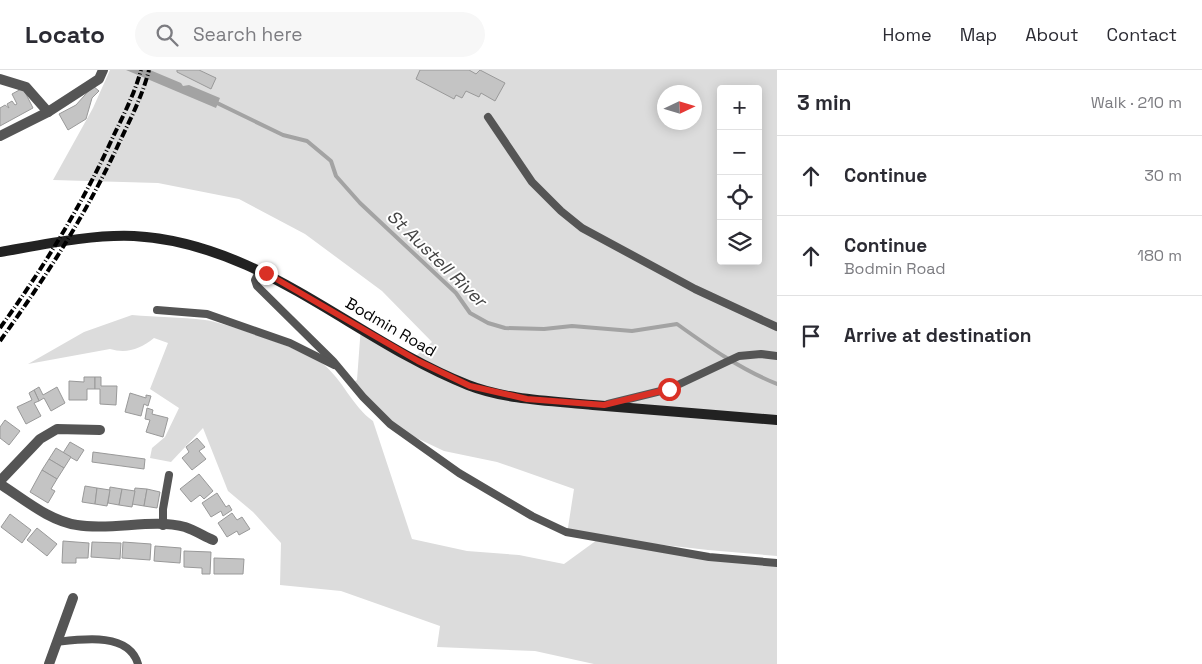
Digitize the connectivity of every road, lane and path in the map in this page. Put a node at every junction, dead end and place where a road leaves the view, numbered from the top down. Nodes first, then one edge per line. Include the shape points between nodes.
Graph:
1 (103, 70) edge
2 (0, 79) edge
3 (48, 112) junction
4 (488, 117) dead end
5 (0, 136) edge
6 (0, 252) edge
7 (260, 270) junction
8 (156, 310) dead end
9 (777, 326) edge
10 (777, 356) edge
11 (338, 367) junction
12 (604, 405) junction
13 (777, 420) edge
14 (100, 430) dead end
15 (169, 475) dead end
16 (0, 482) edge
17 (163, 526) junction
18 (213, 540) dead end
19 (777, 563) edge
20 (74, 598) dead end
21 (57, 642) junction
22 (50, 664) edge
23 (138, 664) edge

1 - 3 street via 99,79
2 - 3 street via 26,87
3 - 5 street
4 - 9 lane via 532,182 582,228 695,290
6 - 7 main road, Bodmin Road via 134,236 224,254
7 - 11 lane via 255,280 257,286
7 - 12 main road, Bodmin Road via 418,361 470,386 527,399
8 - 11 lane via 207,314 290,343
10 - 12 lane via 739,356 669,389
11 - 19 lane via 390,424 459,473 566,532 709,557
12 - 13 main road, Bodmin Road
14 - 16 street via 57,429 40,439
15 - 17 lane
16 - 17 street via 54,518 76,525 104,528
17 - 18 street via 185,527
20 - 21 street
21 - 22 street
21 - 23 lane via 103,640 130,650

